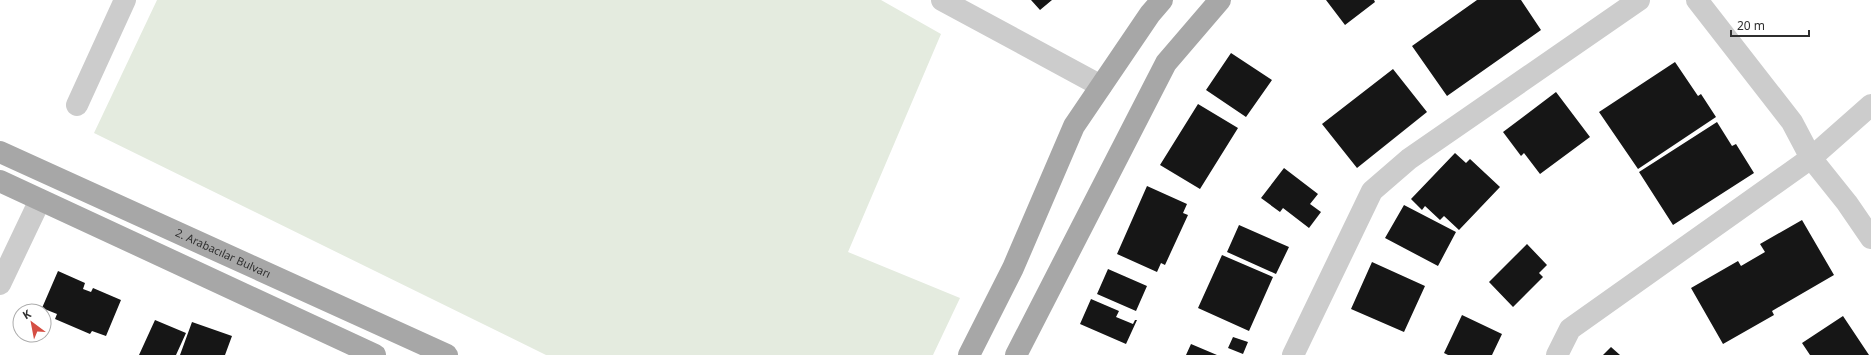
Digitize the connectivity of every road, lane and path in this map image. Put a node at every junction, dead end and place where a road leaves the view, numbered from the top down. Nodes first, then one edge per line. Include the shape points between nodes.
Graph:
1 (125, 0) edge
2 (942, 0) edge
3 (1162, 0) edge
4 (1220, 0) edge
5 (1639, 0) edge
6 (1697, 0) edge
7 (1101, 86) junction
8 (77, 105) dead end
9 (1871, 105) edge
10 (0, 152) edge
11 (1811, 158) junction
12 (0, 181) edge
13 (40, 200) junction
14 (1871, 238) edge
15 (0, 284) edge
16 (375, 355) edge
17 (447, 355) edge
18 (969, 355) edge
19 (1016, 355) edge
20 (1293, 355) edge
21 (1557, 355) edge

1 - 8 street
2 - 7 street
3 - 7 main road
4 - 19 main road via 1166,63
5 - 20 street via 1409,159 1372,191
6 - 11 street via 1792,122
7 - 18 main road via 1074,126 1012,268
9 - 11 street
10 - 17 main road, 2. Arabacılar Bulvarı
11 - 14 street
11 - 21 street via 1570,329
12 - 13 main road
13 - 15 street
13 - 16 main road

